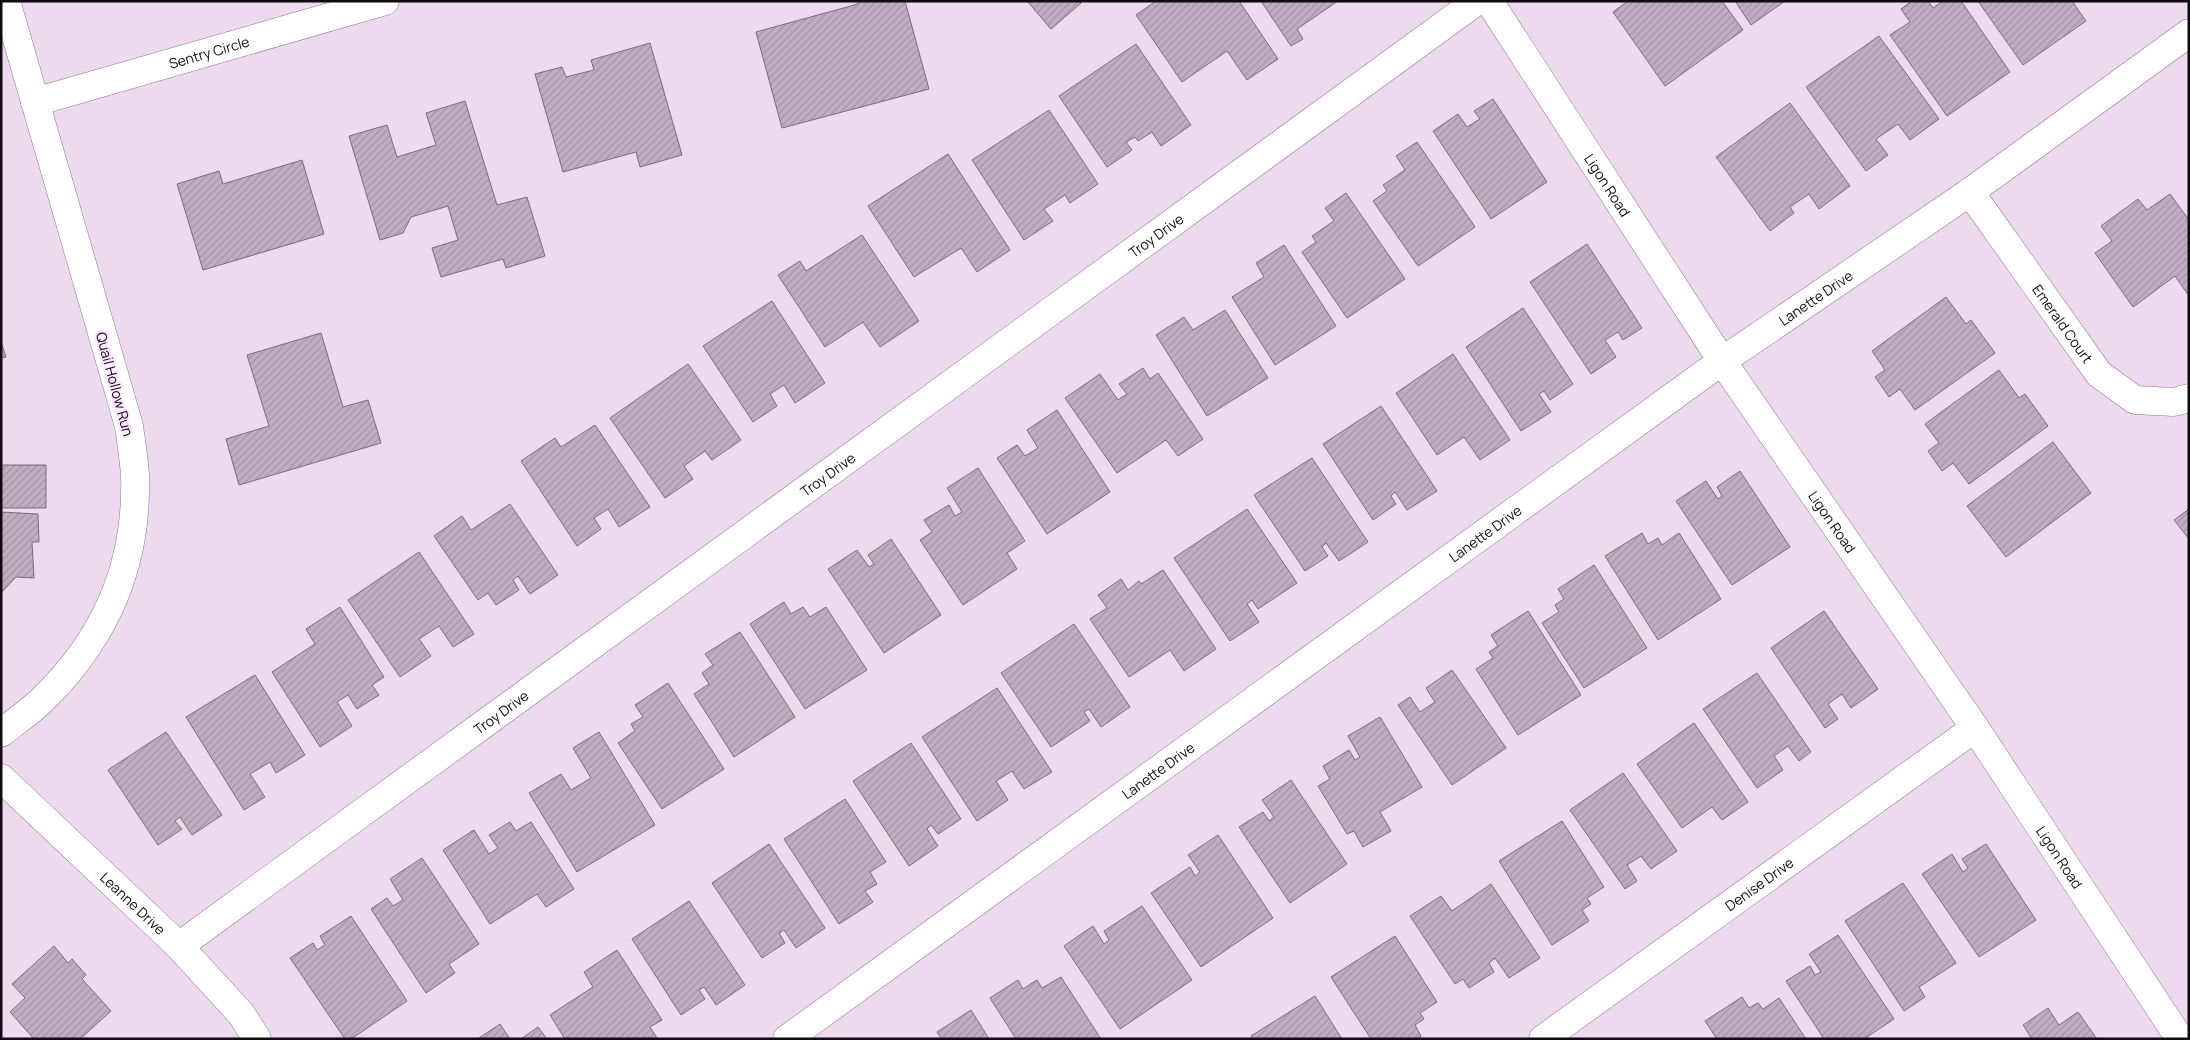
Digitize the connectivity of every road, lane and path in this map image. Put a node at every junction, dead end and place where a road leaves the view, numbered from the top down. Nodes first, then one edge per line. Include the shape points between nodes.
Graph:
1 (6, 1) edge
2 (384, 1) edge
3 (1477, 1) edge
4 (1489, 1) edge
5 (2189, 33) edge
6 (35, 102) junction
7 (1970, 192) junction
8 (1722, 361) junction
9 (2189, 398) edge
10 (1975, 728) junction
11 (1, 733) edge
12 (1, 778) edge
13 (179, 946) junction
14 (257, 1039) edge
15 (786, 1039) edge
16 (1543, 1039) edge
17 (2180, 1039) edge

1 - 6 street, Quail Hollow Run
2 - 6 street, Sentry Circle
3 - 13 street, Troy Drive
4 - 8 street, Ligon Road
5 - 7 street, Lanette Drive
6 - 11 street, Quail Hollow Run via 128,426 135,474 134,512 128,553 101,627 69,671 39,702
7 - 8 street, Lanette Drive
7 - 9 street, Emerald Court via 2099,374 2135,400 2174,402
8 - 10 street, Ligon Road
8 - 15 street, Lanette Drive
10 - 16 street, Denise Drive
10 - 17 street, Ligon Road
12 - 13 street, Leanne Drive
13 - 14 street, Leanne Drive via 242,1015

